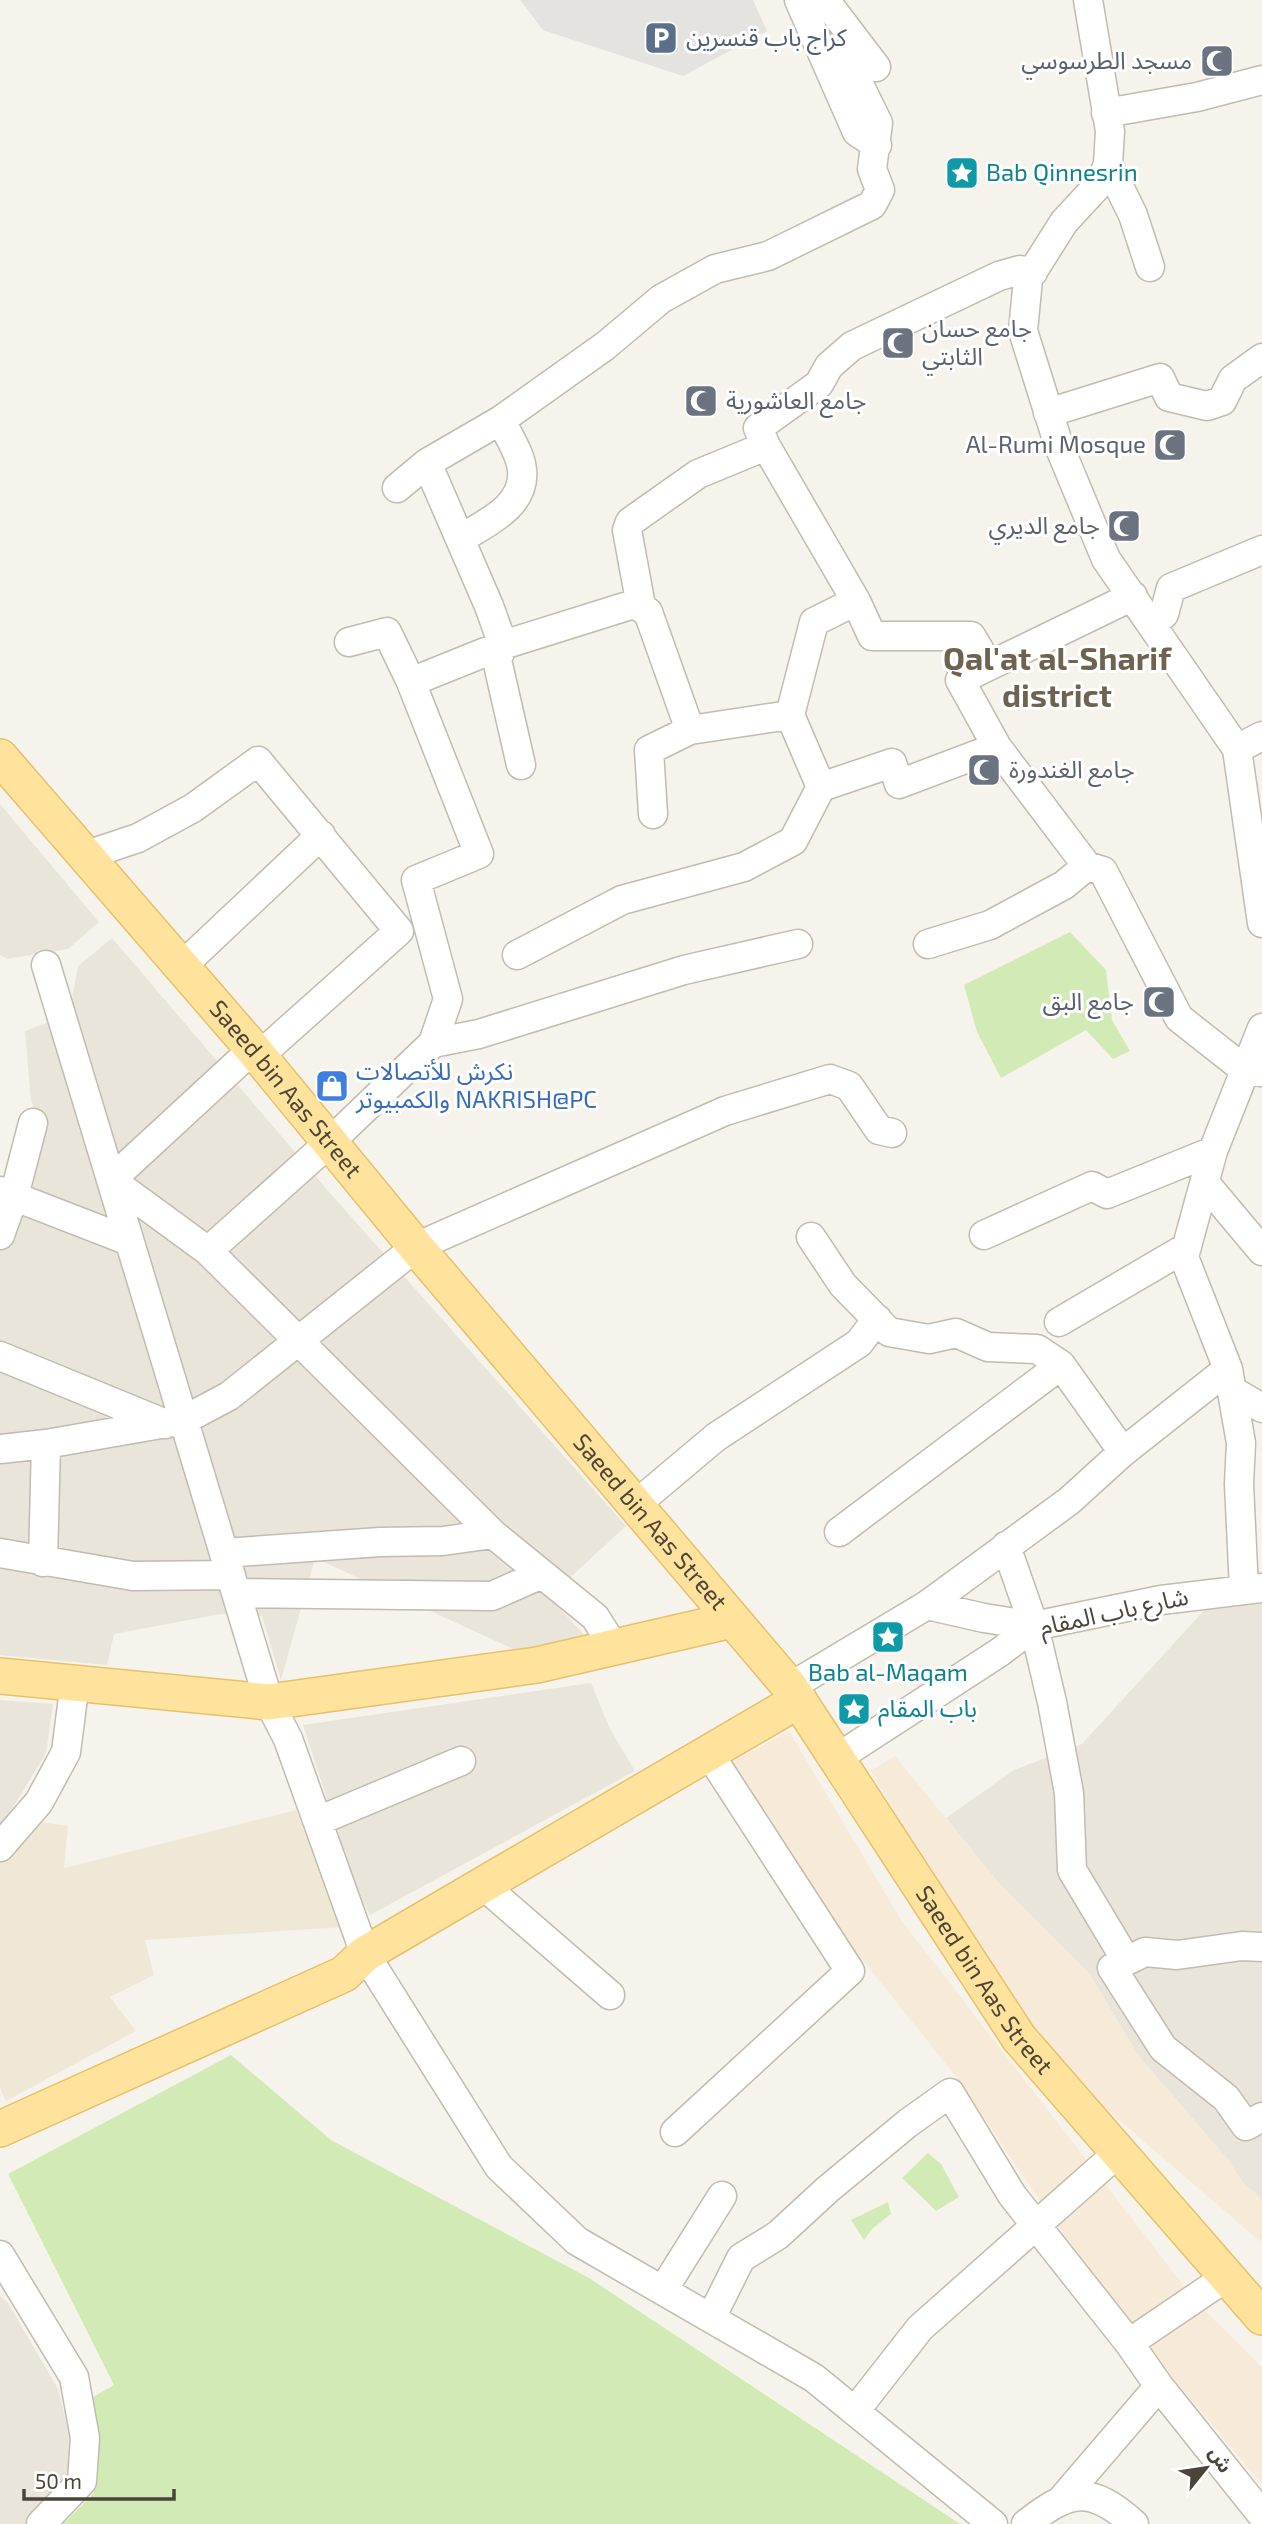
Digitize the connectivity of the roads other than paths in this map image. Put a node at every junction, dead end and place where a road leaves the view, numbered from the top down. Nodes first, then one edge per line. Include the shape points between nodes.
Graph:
1 (799, 0) edge
2 (825, 0) edge
3 (1088, 0) edge
4 (1262, 80) edge
5 (1106, 113) junction
6 (877, 145) junction
7 (1108, 164) junction
8 (1150, 267) dead end
9 (1033, 272) junction
10 (1262, 359) edge
11 (1048, 413) junction
12 (500, 420) junction
13 (766, 446) junction
14 (427, 463) junction
15 (397, 488) dead end
16 (460, 539) junction
17 (1262, 550) edge
18 (1133, 596) junction
19 (856, 601) junction
20 (642, 606) junction
21 (1152, 622) junction
22 (349, 642) dead end
23 (503, 645) junction
24 (989, 666) junction
25 (411, 682) junction
26 (790, 715) junction
27 (690, 730) junction
28 (1262, 736) edge
29 (997, 747) junction
30 (1237, 749) junction
31 (0, 757) edge
32 (521, 765) dead end
33 (821, 787) junction
34 (653, 814) dead end
35 (321, 835) junction
36 (87, 855) junction
37 (1087, 866) junction
38 (1262, 923) edge
39 (798, 944) dead end
40 (928, 944) dead end
41 (517, 955) dead end
42 (46, 965) dead end
43 (182, 966) junction
44 (1262, 1028) edge
45 (433, 1043) junction
46 (256, 1053) junction
47 (1253, 1071) edge
48 (33, 1123) dead end
49 (892, 1133) dead end
50 (330, 1142) junction
51 (1213, 1152) junction
52 (111, 1180) junction
53 (1205, 1183) junction
54 (7, 1193) edge
55 (0, 1235) edge
56 (984, 1235) dead end
57 (811, 1237) dead end
58 (129, 1241) junction
59 (416, 1247) junction
60 (1187, 1247) junction
61 (208, 1251) junction
62 (1262, 1251) edge
63 (877, 1319) junction
64 (1059, 1322) dead end
65 (299, 1343) junction
66 (0, 1356) edge
67 (1061, 1365) junction
68 (1231, 1380) junction
69 (1262, 1408) edge
70 (175, 1422) junction
71 (46, 1444) junction
72 (0, 1449) edge
73 (1123, 1452) junction
74 (634, 1506) junction
75 (839, 1532) dead end
76 (493, 1534) junction
77 (1006, 1546) junction
78 (0, 1553) edge
79 (43, 1562) junction
80 (231, 1574) junction
81 (542, 1574) junction
82 (1253, 1589) edge
83 (927, 1605) junction
84 (732, 1620) junction
85 (1034, 1626) junction
86 (614, 1647) junction
87 (0, 1676) edge
88 (75, 1682) junction
89 (795, 1693) junction
90 (269, 1702) junction
91 (710, 1755) junction
92 (837, 1758) junction
93 (461, 1761) dead end
94 (318, 1821) junction
95 (0, 1846) edge
96 (483, 1885) junction
97 (1262, 1947) edge
98 (365, 1954) junction
99 (1126, 1960) junction
100 (610, 1996) dead end
101 (1262, 2117) edge
102 (0, 2129) edge
103 (674, 2132) dead end
104 (1120, 2151) junction
105 (722, 2196) dead end
106 (1036, 2224) junction
107 (0, 2255) edge
108 (1228, 2276) junction
109 (663, 2290) junction
110 (1262, 2317) edge
111 (711, 2318) junction
112 (1129, 2343) junction
113 (1159, 2386) junction
114 (855, 2411) junction
115 (1063, 2498) junction
116 (1262, 2515) edge
117 (41, 2524) edge
118 (993, 2524) edge
119 (1026, 2524) edge
120 (1134, 2524) edge

1 - 6 street via 857,132
2 - 6 street via 876,67 845,56 878,122
3 - 5 street
4 - 5 street
5 - 7 street
6 - 12 street via 872,169 880,190 872,205 768,256 715,269 661,299 605,346
7 - 8 street via 1133,215
7 - 9 street via 1101,182 1064,222
9 - 11 street via 1028,279 1023,331
9 - 13 street via 1020,270 999,276 852,346 819,384 758,428
10 - 11 street via 1233,379 1222,401 1207,406 1169,397 1160,378
11 - 18 street via 1106,559
12 - 14 street
12 - 16 street via 522,469 520,493 500,514
13 - 19 street
13 - 20 street via 698,474 630,522 627,530
14 - 15 street
14 - 16 street
16 - 23 street
17 - 21 street via 1171,588 1164,614
18 - 21 street
18 - 24 street
19 - 24 street via 872,636 971,636
19 - 26 street via 814,622
20 - 23 street via 634,604
20 - 27 street
21 - 30 street
22 - 25 street via 387,632
23 - 25 street
23 - 32 street via 497,660
24 - 29 street via 960,680
25 - 45 street via 479,854 416,880 448,999
26 - 27 street
26 - 33 street
27 - 34 street via 649,750
28 - 30 street
29 - 33 street via 899,784 892,763
29 - 37 street
30 - 38 street
31 - 36 main road, Saeed bin Aas Street
33 - 41 street via 793,841 744,867 622,900
35 - 36 street via 258,761 171,820 138,838
35 - 43 street
35 - 46 street via 399,931
36 - 43 main road, Saeed bin Aas Street
37 - 40 street via 1064,885 990,925
37 - 47 street via 1103,871 1179,1018
39 - 45 street via 684,970 479,1034
42 - 52 street
43 - 46 main road, Saeed bin Aas Street
44 - 47 street
45 - 50 street
46 - 50 main road, Saeed bin Aas Street
46 - 52 street
47 - 51 street
48 - 54 street
49 - 59 street via 878,1130 849,1086 821,1080 725,1111
50 - 59 main road, Saeed bin Aas Street
50 - 61 street
51 - 53 street
51 - 56 street via 1107,1194 1092,1186
52 - 58 street
52 - 61 street
53 - 60 street
53 - 62 street
54 - 55 street
54 - 58 street
57 - 63 street via 843,1285
58 - 70 street
59 - 65 street
59 - 74 main road, Saeed bin Aas Street
60 - 64 street
60 - 68 street via 1184,1257
61 - 65 street
63 - 67 street via 889,1332 929,1339 956,1333 988,1347 1037,1349
63 - 74 street via 859,1343 716,1437
65 - 70 street via 229,1396
65 - 76 street
66 - 70 street
67 - 73 street
67 - 75 street
68 - 69 street
68 - 73 street
68 - 82 street via 1241,1443 1239,1495
70 - 71 street
70 - 80 street
71 - 72 street
71 - 79 street
73 - 77 street via 1069,1501
74 - 84 main road, Saeed bin Aas Street
76 - 80 street via 380,1542
76 - 81 street
77 - 83 street
77 - 85 street
78 - 79 street
79 - 80 street via 133,1576
80 - 81 street via 492,1596
80 - 90 street
81 - 86 street via 596,1618
82 - 85 street, شارع باب المقام via 1161,1600
83 - 85 street
83 - 89 street
84 - 86 main road
84 - 89 main road, Saeed bin Aas Street
85 - 92 street, شارع باب المقام
85 - 99 street via 1069,1793 1072,1870
86 - 90 main road via 537,1665
87 - 88 main road
88 - 90 main road
88 - 95 street via 66,1752 39,1802
89 - 91 main road
89 - 92 main road, Saeed bin Aas Street
90 - 94 street
91 - 96 main road
91 - 103 street via 850,1971
92 - 104 main road, Saeed bin Aas Street via 1019,2038
93 - 94 street
94 - 98 street
96 - 98 main road
96 - 100 street
97 - 99 street via 1177,1955 1145,1952
98 - 102 main road via 344,1974
98 - 109 street via 499,2167 578,2241
99 - 101 street via 1112,1968 1163,2048 1226,2098 1246,2126
104 - 106 street
104 - 108 main road, Saeed bin Aas Street
105 - 109 street
106 - 111 street via 1012,2195 950,2093 828,2189 778,2235 741,2258
106 - 112 street
106 - 114 street via 920,2328
107 - 117 street via 74,2377 85,2438 82,2481
108 - 110 main road, Saeed bin Aas Street
108 - 112 street
109 - 111 street
111 - 114 street via 814,2378
112 - 113 street
113 - 115 street
113 - 116 street
114 - 118 street
115 - 119 street
115 - 120 street via 1111,2504

